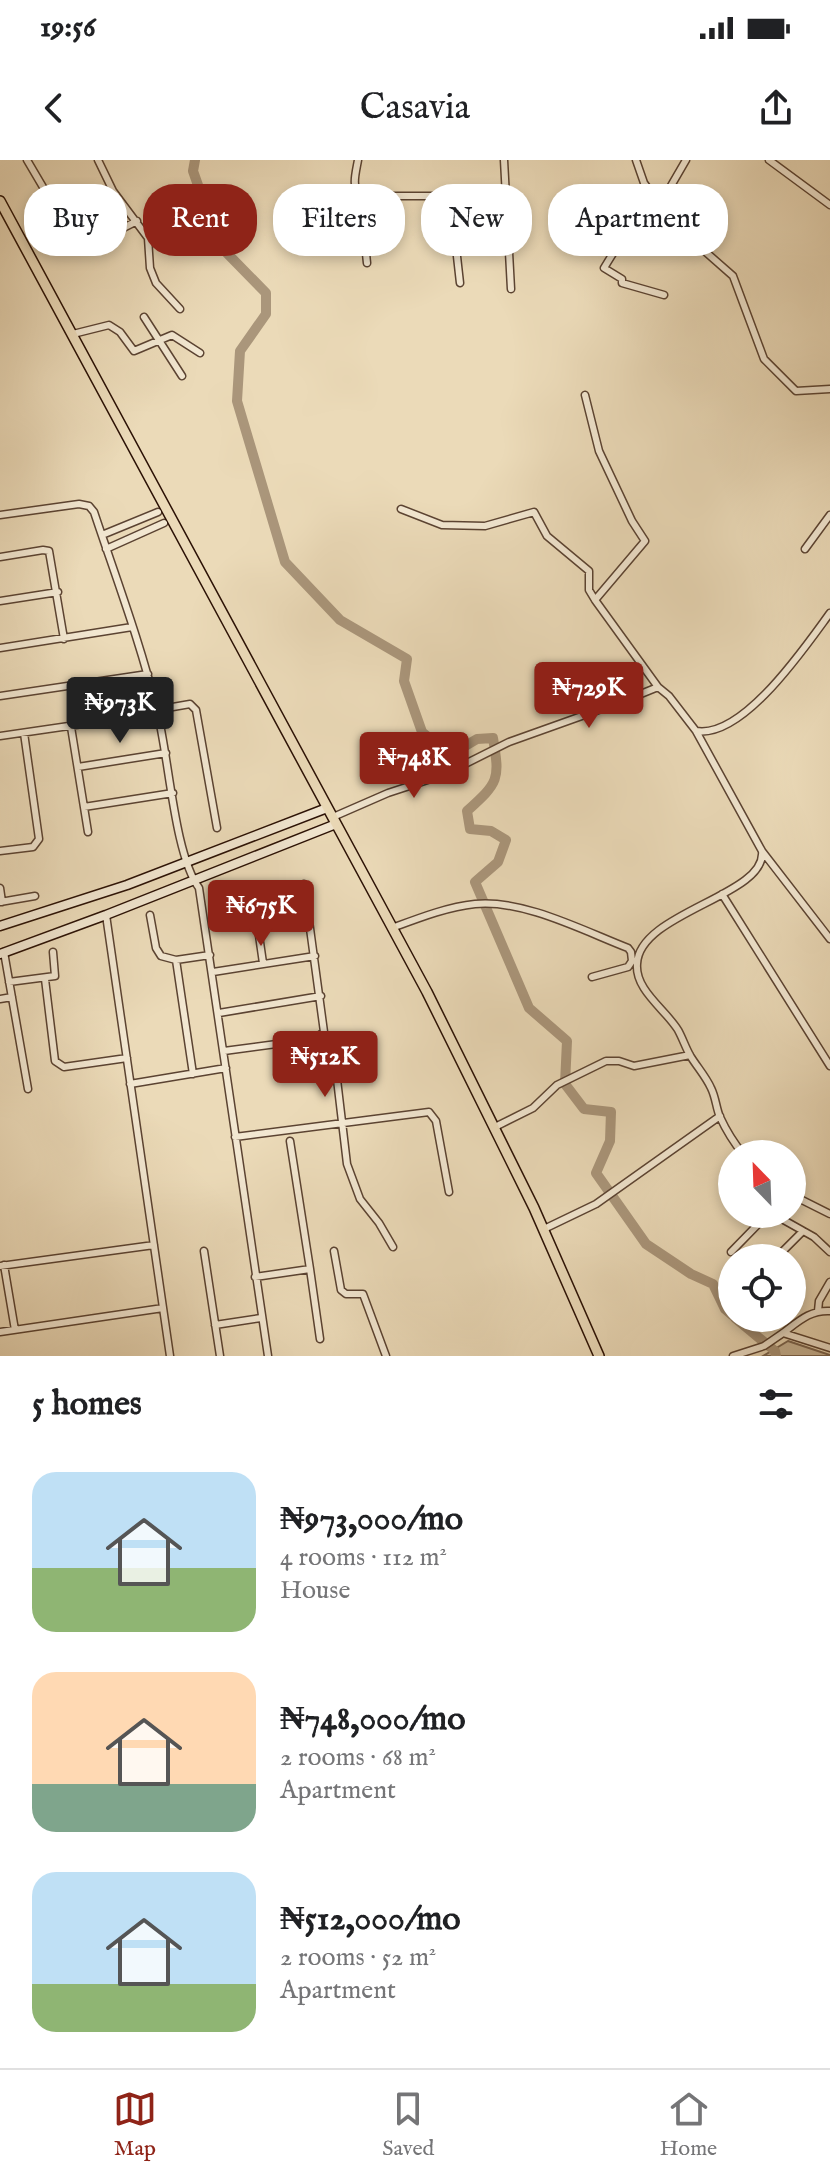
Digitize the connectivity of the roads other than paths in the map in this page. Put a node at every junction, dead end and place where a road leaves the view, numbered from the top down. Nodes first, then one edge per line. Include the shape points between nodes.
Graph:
1 (27, 160) edge
2 (98, 160) edge
3 (358, 160) edge
4 (504, 160) edge
5 (636, 160) edge
6 (686, 160) edge
7 (769, 160) edge
8 (355, 184) edge
9 (645, 184) edge
10 (672, 184) edge
11 (405, 196) edge
12 (0, 201) edge
13 (830, 205) edge
14 (137, 221) junction
15 (366, 256) edge
16 (611, 256) edge
17 (710, 256) edge
18 (367, 263) dead end
19 (460, 283) dead end
20 (511, 289) dead end
21 (664, 295) dead end
22 (180, 309) dead end
23 (144, 317) dead end
24 (73, 334) junction
25 (160, 340) junction
26 (200, 353) dead end
27 (182, 376) dead end
28 (830, 389) edge
29 (585, 395) dead end
30 (401, 509) dead end
31 (158, 512) dead end
32 (0, 515) edge
33 (830, 515) edge
34 (164, 523) dead end
35 (102, 535) junction
36 (106, 549) junction
37 (805, 549) dead end
38 (0, 557) edge
39 (58, 592) junction
40 (595, 600) junction
41 (0, 601) edge
42 (830, 613) edge
43 (132, 627) junction
44 (64, 639) junction
45 (0, 648) edge
46 (148, 674) junction
47 (658, 687) junction
48 (0, 696) edge
49 (158, 713) junction
50 (71, 727) junction
51 (696, 731) junction
52 (24, 733) junction
53 (0, 736) edge
54 (166, 753) junction
55 (78, 767) junction
56 (173, 793) junction
57 (84, 807) junction
58 (327, 808) junction
59 (334, 820) junction
60 (217, 828) dead end
61 (88, 832) dead end
62 (0, 851) edge
63 (762, 851) junction
64 (185, 861) junction
65 (193, 881) junction
66 (304, 884) dead end
67 (252, 887) dead end
68 (0, 888) edge
69 (722, 894) junction
70 (35, 896) dead end
71 (1, 902) edge
72 (106, 915) junction
73 (150, 915) dead end
74 (0, 926) edge
75 (392, 928) junction
76 (830, 939) edge
77 (53, 952) dead end
78 (2, 953) edge
79 (210, 955) junction
80 (315, 956) junction
81 (176, 960) junction
82 (263, 963) junction
83 (213, 972) junction
84 (592, 977) dead end
85 (45, 979) junction
86 (9, 982) junction
87 (321, 996) junction
88 (12, 997) junction
89 (0, 999) edge
90 (219, 1013) junction
91 (224, 1051) junction
92 (690, 1055) junction
93 (127, 1058) junction
94 (830, 1066) edge
95 (226, 1068) junction
96 (336, 1071) dead end
97 (193, 1074) junction
98 (130, 1084) junction
99 (28, 1089) dead end
100 (720, 1116) junction
101 (344, 1122) junction
102 (495, 1127) junction
103 (235, 1137) junction
104 (735, 1140) edge
105 (290, 1141) dead end
106 (449, 1192) dead end
107 (806, 1202) edge
108 (830, 1214) edge
109 (756, 1228) edge
110 (797, 1228) edge
111 (544, 1229) junction
112 (803, 1231) junction
113 (739, 1244) edge
114 (790, 1244) edge
115 (154, 1245) junction
116 (393, 1247) dead end
117 (204, 1251) dead end
118 (334, 1251) dead end
119 (830, 1252) edge
120 (2, 1266) edge
121 (310, 1269) junction
122 (255, 1277) junction
123 (830, 1282) edge
124 (163, 1308) junction
125 (818, 1311) junction
126 (830, 1311) edge
127 (261, 1318) junction
128 (215, 1325) junction
129 (15, 1330) junction
130 (0, 1332) edge
131 (780, 1335) junction
132 (320, 1339) dead end
133 (830, 1348) edge
134 (170, 1356) edge
135 (220, 1356) edge
136 (268, 1356) edge
137 (386, 1356) edge
138 (599, 1356) edge
139 (733, 1356) edge

1 - 14 street via 80,250
2 - 14 street via 113,191
3 - 8 street
4 - 20 street
5 - 9 street
6 - 10 street
7 - 13 street
11 - 19 street via 440,196 452,212
12 - 24 main road
14 - 22 street via 148,238 156,283
15 - 18 street
16 - 21 street via 604,268 622,283
17 - 28 street via 733,276 766,362 796,391
23 - 25 street
24 - 25 street via 109,325 134,351
24 - 58 main road
25 - 26 street via 176,336
25 - 27 street
29 - 40 street via 599,451 645,541
30 - 40 street via 442,525 485,526 534,512 547,536 589,571
31 - 35 street
32 - 35 street via 79,504 94,512
33 - 37 street
34 - 36 street
35 - 36 street
36 - 43 street
38 - 39 street via 49,551
39 - 41 street
39 - 44 street
40 - 47 street
42 - 51 street via 759,702 711,731
43 - 44 street
43 - 46 street
44 - 45 street
46 - 48 street
46 - 49 street
47 - 51 street
47 - 59 street via 509,742
49 - 50 street
49 - 54 street
49 - 60 street via 184,704 196,710
50 - 52 street
50 - 55 street
51 - 63 street
52 - 53 street
52 - 62 street via 39,839 33,847
54 - 55 street
54 - 56 street
55 - 57 street
56 - 57 street
56 - 64 street
57 - 61 street
58 - 59 main road
58 - 64 street
59 - 65 street
59 - 75 main road
63 - 69 street via 759,868
63 - 76 street
64 - 65 street
64 - 74 street
65 - 72 street
65 - 79 street via 199,888
66 - 80 street
67 - 82 street
68 - 71 street
69 - 92 street via 651,935 637,962 637,975
69 - 94 street
70 - 71 street
72 - 78 street
72 - 93 street
73 - 81 street via 158,951
75 - 84 street via 477,903 538,914 631,952 628,967
75 - 102 main road
77 - 85 street via 57,973
78 - 86 street
79 - 81 street
79 - 83 street
80 - 82 street
80 - 87 street
81 - 97 street
82 - 83 street
83 - 90 street
85 - 86 street
85 - 93 street via 59,1065
86 - 88 street
87 - 90 street
87 - 91 street via 325,1026 320,1036
88 - 89 street
88 - 99 street
90 - 91 street
91 - 95 street
92 - 100 street via 711,1088
92 - 102 street via 634,1066 606,1061 557,1085 533,1108
93 - 98 street
95 - 97 street
95 - 103 street
96 - 101 street
97 - 98 street
98 - 115 street
100 - 104 street
100 - 111 street via 596,1204
101 - 103 street
101 - 106 street via 429,1112 436,1121
101 - 116 street via 347,1164 357,1191
102 - 111 main road
103 - 122 street
105 - 121 street
107 - 108 street
109 - 113 street
110 - 112 street
111 - 138 main road
112 - 114 street
112 - 119 street
115 - 120 street
115 - 124 street
117 - 128 street
118 - 137 street via 341,1290 363,1294
120 - 129 street
121 - 122 street
121 - 132 street
122 - 127 street
123 - 125 street
124 - 129 street
124 - 134 street
125 - 126 street
125 - 131 street
127 - 128 street
127 - 136 street
128 - 135 street
129 - 130 street
131 - 133 street
131 - 139 street

